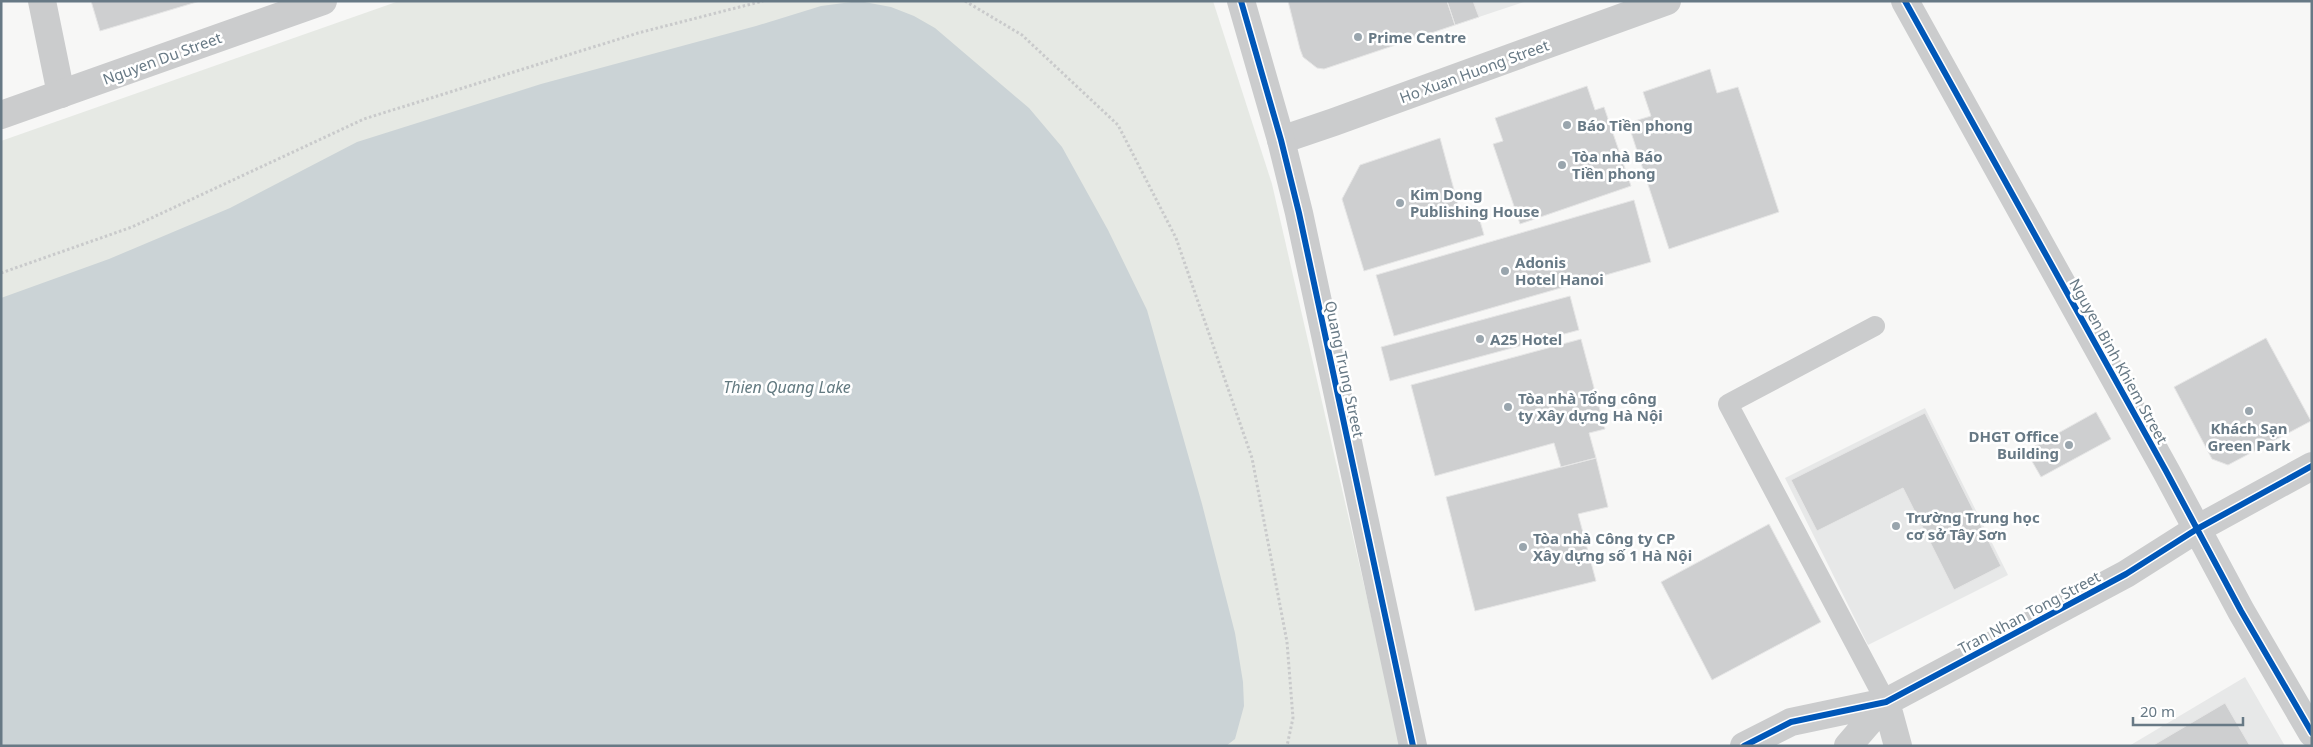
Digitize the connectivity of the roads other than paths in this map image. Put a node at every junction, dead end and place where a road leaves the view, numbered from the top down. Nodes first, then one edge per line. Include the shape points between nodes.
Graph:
1 (42, 1) edge
2 (323, 1) edge
3 (1241, 1) edge
4 (1667, 1) edge
5 (1905, 1) edge
6 (61, 94) junction
7 (1, 115) edge
8 (1281, 140) junction
9 (1874, 326) dead end
10 (2312, 466) edge
11 (2197, 529) junction
12 (1886, 702) junction
13 (2312, 733) edge
14 (1413, 746) edge
15 (1744, 746) edge
16 (1848, 746) edge
17 (1898, 746) edge

1 - 6 street
2 - 6 street, Nguyen Du Street
3 - 8 street, Quang Trung Street
4 - 8 street, Ho Xuan Huong Street
5 - 11 street, Nguyen Binh Khiem Street
6 - 7 street, Nguyen Du Street
8 - 14 street, Quang Trung Street
9 - 12 lane via 1728,404
10 - 11 street, Tran Nhan Tong Street
11 - 12 street, Tran Nhan Tong Street via 2126,574
11 - 13 street, Nguyen Binh Khiem Street
12 - 15 street, Tran Nhan Tong Street via 1791,722
12 - 16 street, Tran Nhan Tong Street
12 - 17 street

